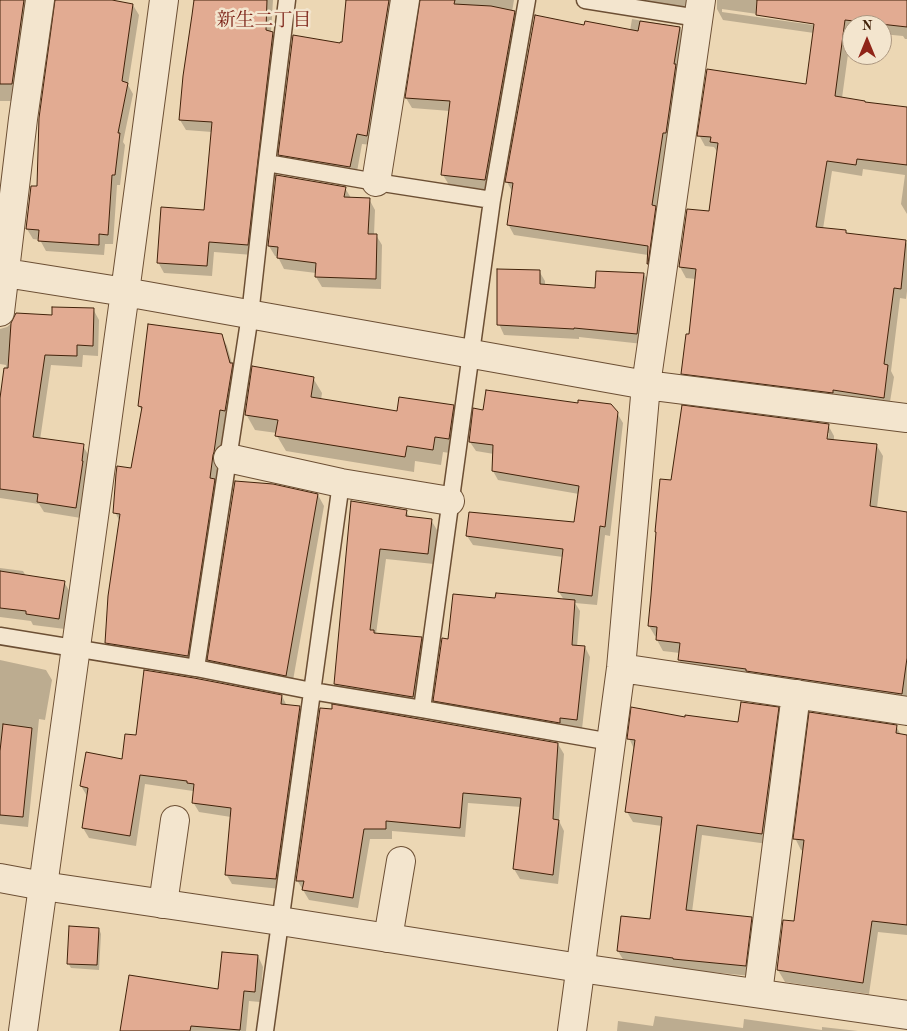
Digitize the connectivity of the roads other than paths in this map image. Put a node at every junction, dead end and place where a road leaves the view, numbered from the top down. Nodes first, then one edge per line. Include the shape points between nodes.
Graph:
1 (40, 0) edge
2 (164, 0) edge
3 (287, 0) edge
4 (405, 0) edge
5 (527, 0) edge
6 (585, 0) edge
7 (700, 9) edge
8 (12, 117) edge
9 (267, 162) junction
10 (376, 182) junction
11 (492, 200) junction
12 (3, 273) edge
13 (125, 292) junction
14 (0, 312) edge
15 (250, 315) junction
16 (470, 354) junction
17 (646, 385) junction
18 (907, 418) edge
19 (228, 458) junction
20 (341, 483) junction
21 (450, 501) junction
22 (0, 636) edge
23 (76, 648) junction
24 (196, 668) junction
25 (621, 668) junction
26 (312, 691) junction
27 (796, 694) junction
28 (422, 709) junction
29 (907, 711) edge
30 (611, 742) junction
31 (175, 820) dead end
32 (401, 861) dead end
33 (0, 878) edge
34 (42, 886) junction
35 (163, 904) junction
36 (280, 921) junction
37 (388, 938) junction
38 (580, 968) junction
39 (758, 993) junction
40 (907, 1015) edge
41 (24, 1031) edge
42 (264, 1031) edge
43 (572, 1031) edge

1 - 8 street
2 - 13 street
3 - 9 lane
4 - 10 street
5 - 11 lane
6 - 7 lane
7 - 17 street
8 - 12 street
9 - 10 lane
9 - 15 lane
10 - 11 lane
11 - 16 lane
12 - 13 street
12 - 14 street
13 - 15 street
13 - 23 street
15 - 16 street
15 - 19 lane
16 - 17 street
16 - 21 lane
17 - 18 street
17 - 25 street
19 - 20 street
19 - 24 lane
20 - 21 street
20 - 26 lane
21 - 28 lane
22 - 23 lane
23 - 24 lane
23 - 34 street
24 - 26 lane
25 - 27 street
25 - 30 street
26 - 28 lane
26 - 36 lane
27 - 29 street
27 - 39 street
28 - 30 lane
30 - 38 street
31 - 35 street
32 - 37 street
33 - 34 street
34 - 35 street
34 - 41 street
35 - 36 street
36 - 37 street
36 - 42 lane
37 - 38 street
38 - 39 street
38 - 43 street
39 - 40 street

